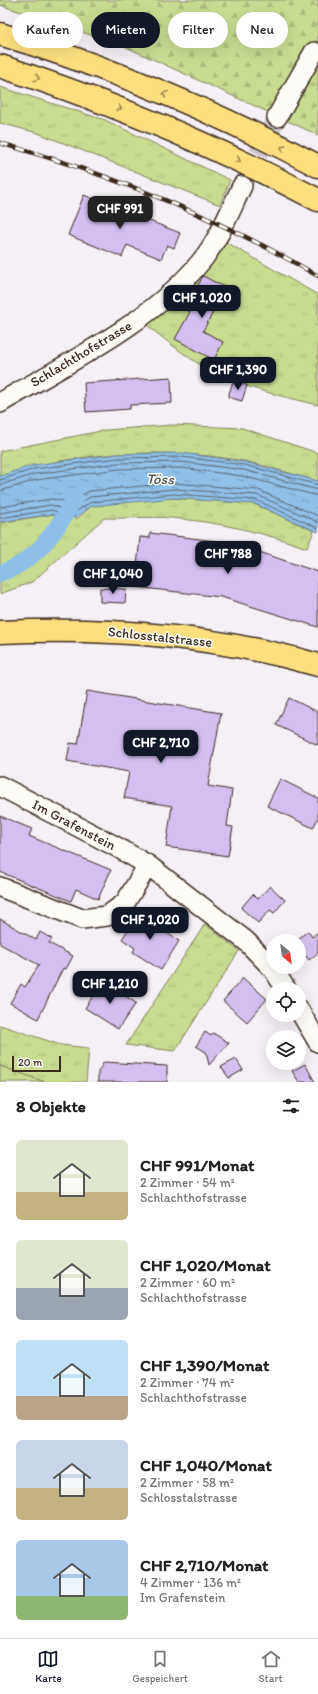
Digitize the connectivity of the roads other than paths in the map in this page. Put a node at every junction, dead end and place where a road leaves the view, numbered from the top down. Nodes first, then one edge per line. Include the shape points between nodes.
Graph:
1 (0, 34) edge
2 (314, 52) dead end
3 (0, 66) edge
4 (277, 117) tunnel mouth
5 (318, 166) edge
6 (242, 186) tunnel mouth
7 (318, 200) edge
8 (0, 403) edge
9 (0, 632) edge
10 (318, 664) edge
11 (0, 786) edge
12 (148, 865) junction
13 (0, 887) edge
14 (281, 982) edge
15 (306, 1022) edge
16 (318, 1042) edge

5 -> 1 main road via 176,98 93,65
2 - 4 street
3 -> 7 main road via 164,126
6 - 8 street, Schlachthofstrasse via 217,237 204,257 163,300 139,319
9 - 10 main road, Schlosstalstrasse via 103,630 157,635 251,648
11 - 12 street, Im Grafenstein
12 - 13 street via 125,903 107,916 82,919
12 - 14 street, Im Grafenstein via 246,941 273,969
15 - 16 street

